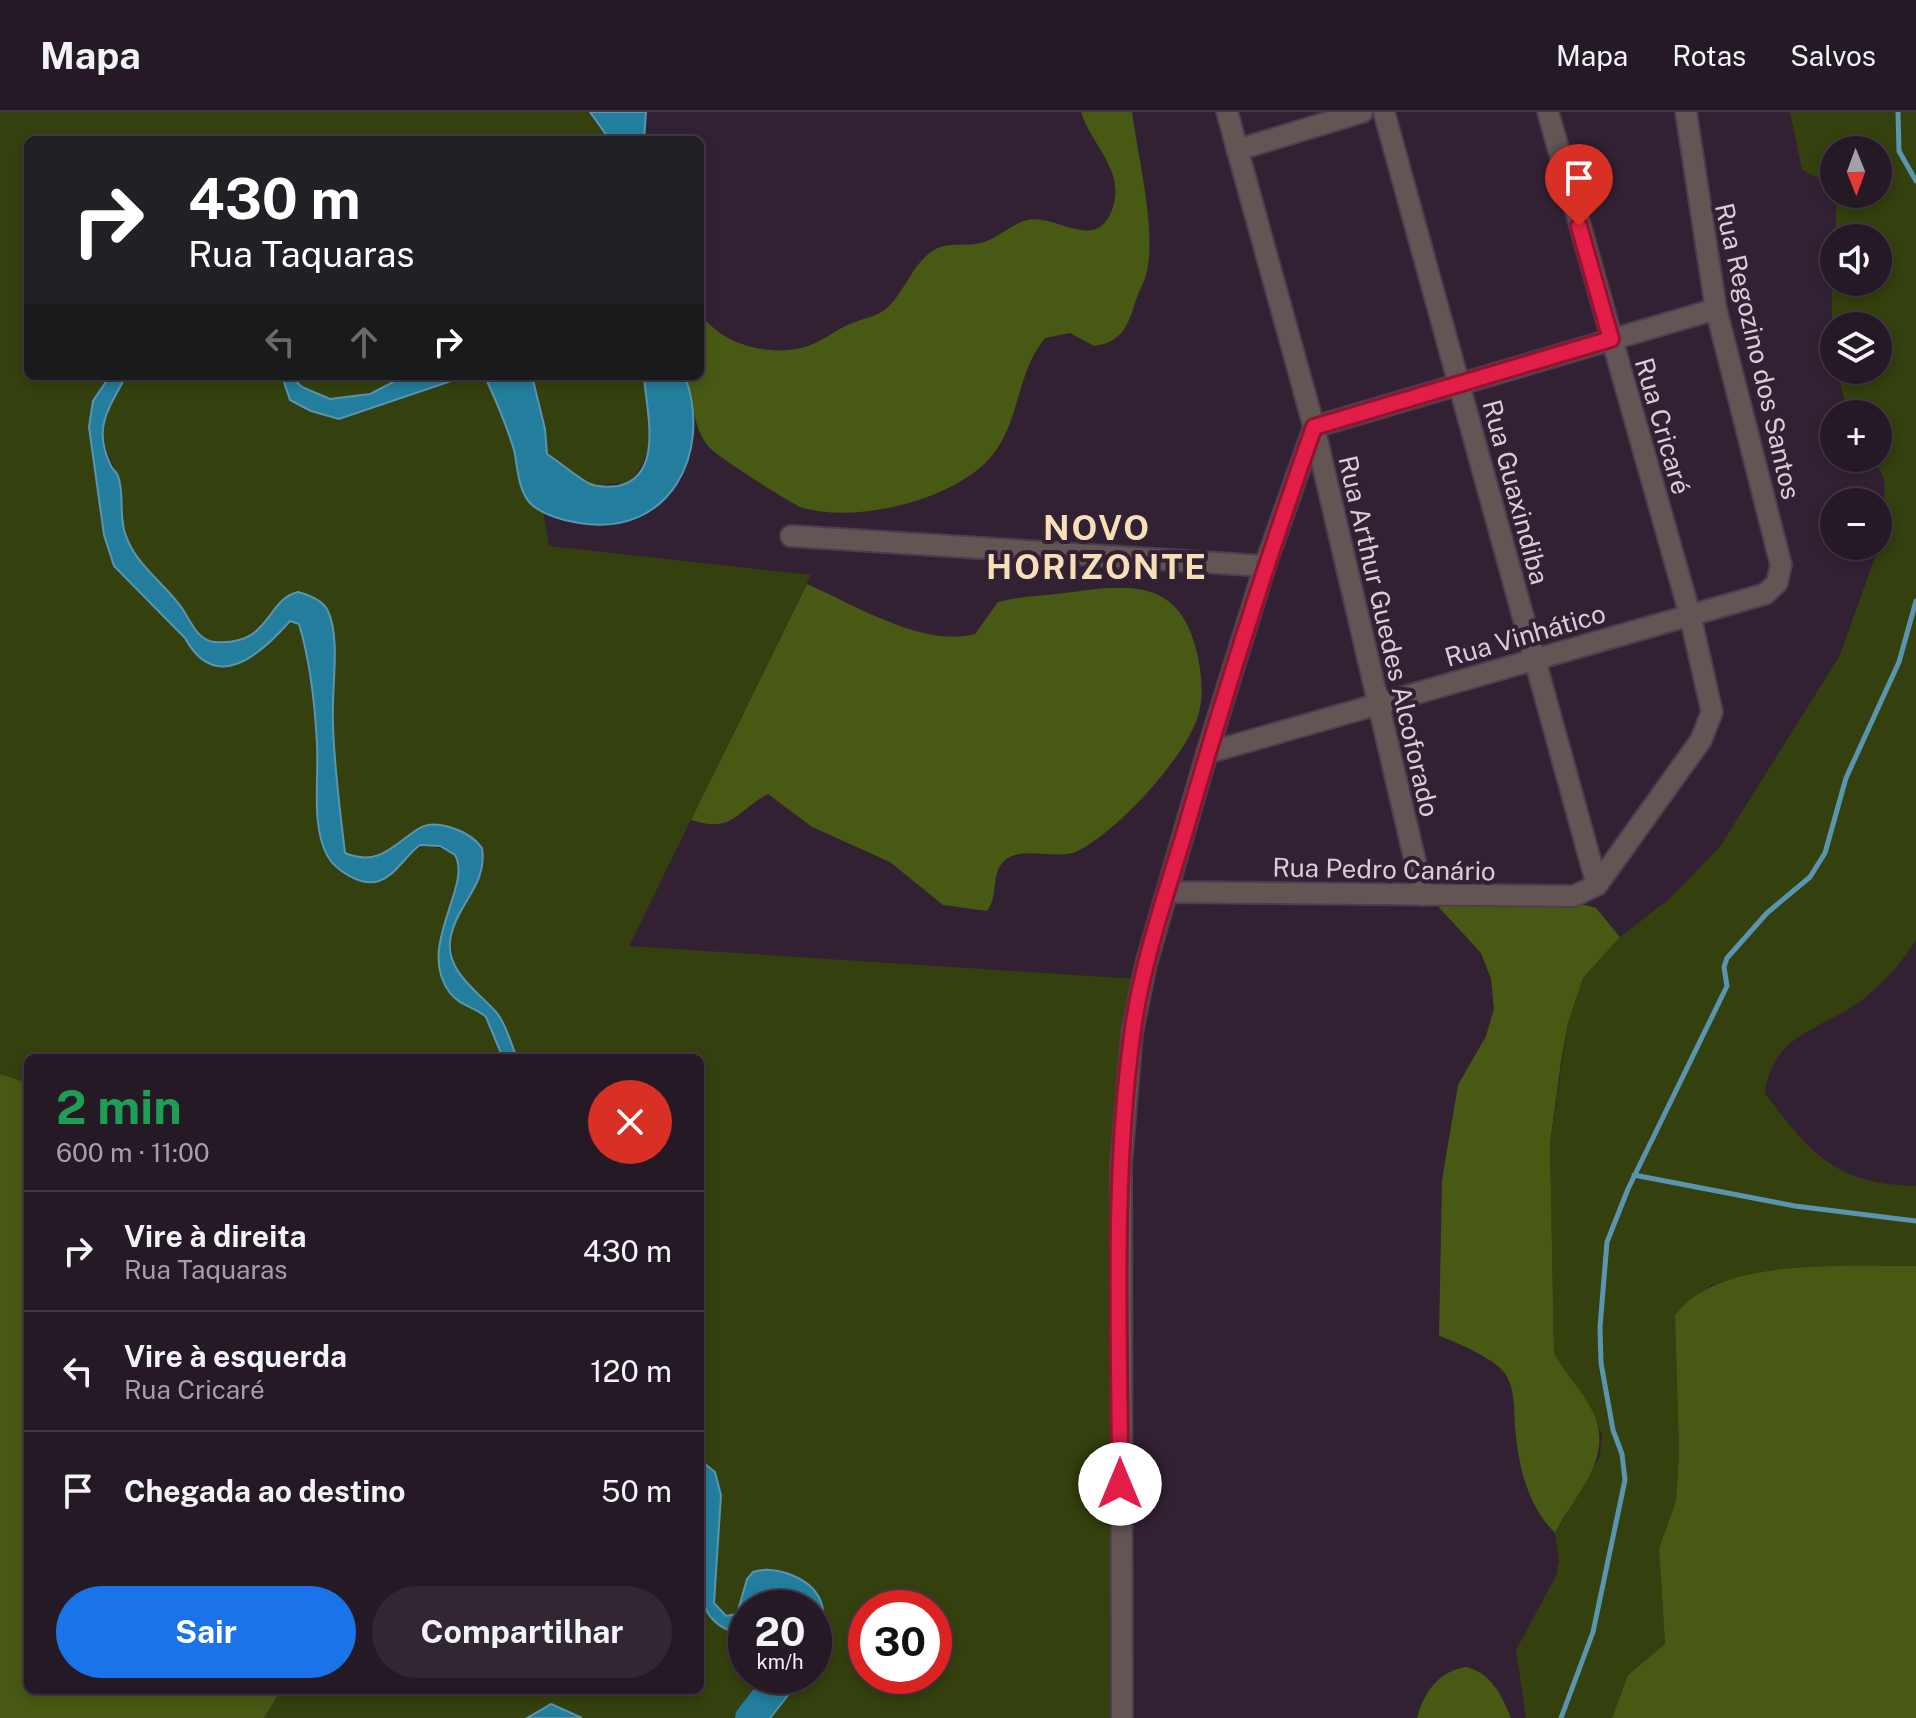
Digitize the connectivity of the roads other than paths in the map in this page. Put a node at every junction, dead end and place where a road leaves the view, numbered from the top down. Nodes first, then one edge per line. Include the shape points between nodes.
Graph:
1 (1227, 112) edge
2 (1362, 112) edge
3 (1384, 112) edge
4 (1548, 112) edge
5 (1686, 112) edge
6 (1237, 150) junction
7 (1716, 309) junction
8 (1611, 339) junction
9 (1461, 384) junction
10 (1314, 427) junction
11 (791, 536) dead end
12 (1265, 566) junction
13 (1765, 594) joint
14 (1690, 615) junction
15 (1534, 659) junction
16 (1378, 706) junction
17 (1207, 753) junction
18 (1597, 885) junction
19 (1167, 892) junction
20 (1423, 895) junction
21 (1122, 1718) edge

1 - 6 street, Rua Arthur Guedes Alcoforado
2 - 6 street
3 - 9 street, Rua Guaxindiba
4 - 8 street, Rua Cricaré
5 - 7 street, Rua Regozino dos Santos
6 - 10 street, Rua Arthur Guedes Alcoforado
7 - 8 street
7 - 13 street, Rua Regozino dos Santos via 1781,565 1777,583
8 - 9 street
8 - 14 street, Rua Cricaré
9 - 10 street
9 - 15 street, Rua Guaxindiba
10 - 12 street
10 - 16 street, Rua Arthur Guedes Alcoforado
11 - 12 street
12 - 17 street
13 - 14 street, Rua Vinhático
14 - 15 street, Rua Vinhático
14 - 18 street, Rua Cricaré via 1711,719
15 - 16 street, Rua Vinhático
15 - 18 street, Rua Guaxindiba
16 - 17 street, Rua Vinhático
16 - 20 street, Rua Arthur Guedes Alcoforado
17 - 19 street
18 - 20 street, Rua Pedro Canário via 1565,898
19 - 20 street, Rua Pedro Canário
19 - 21 street via 1132,1033 1121,1165

